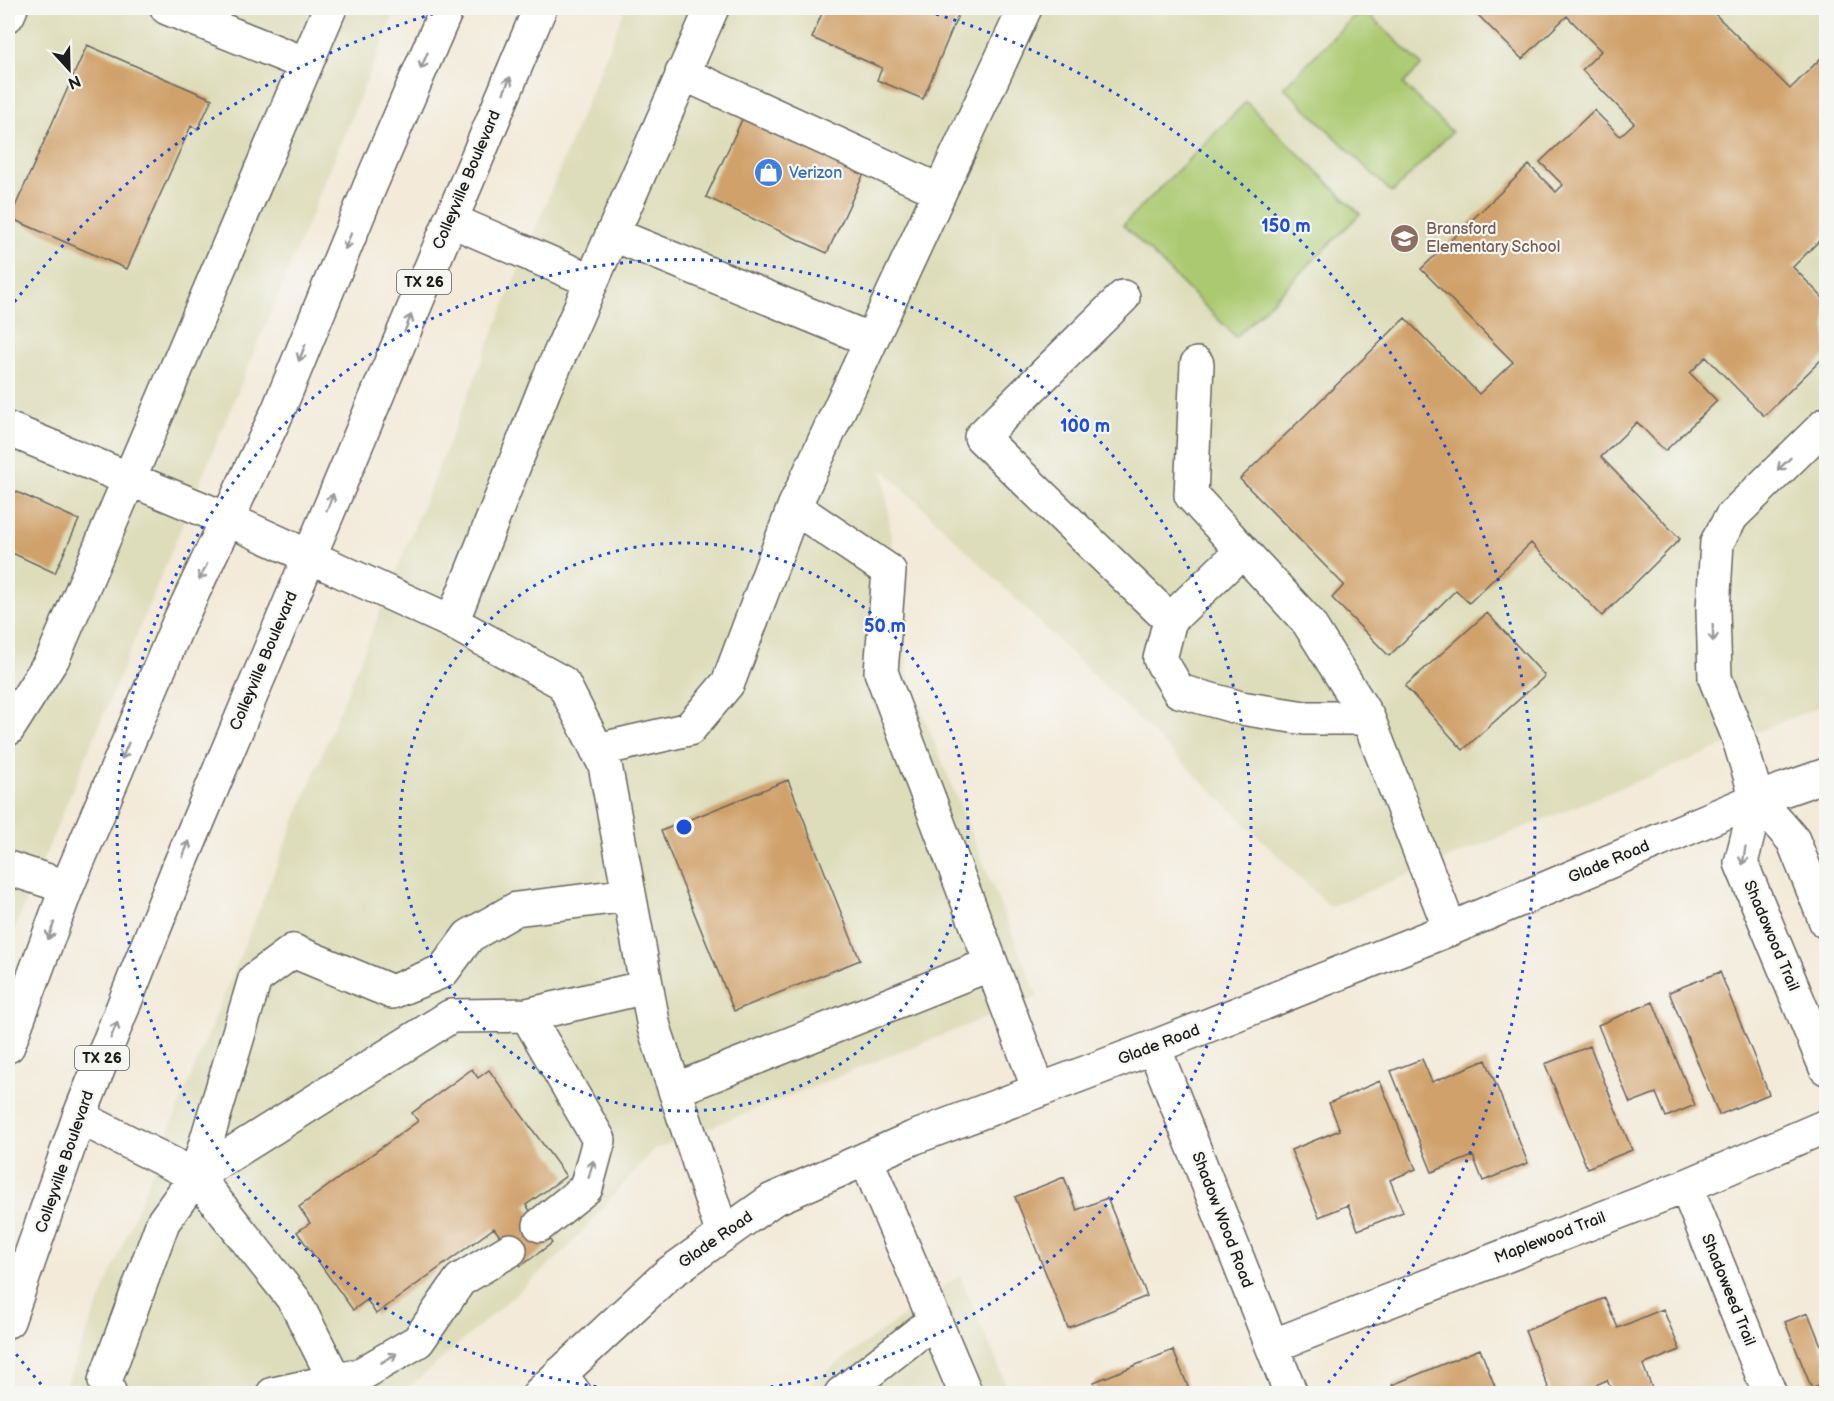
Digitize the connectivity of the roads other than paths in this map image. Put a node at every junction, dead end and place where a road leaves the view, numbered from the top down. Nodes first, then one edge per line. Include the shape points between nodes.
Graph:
1 (11, 8) edge
2 (168, 8) edge
3 (330, 8) edge
4 (447, 8) edge
5 (540, 8) edge
6 (712, 8) edge
7 (1025, 8) edge
8 (8, 15) edge
9 (306, 64) junction
10 (682, 73) junction
11 (940, 191) junction
12 (450, 220) junction
13 (612, 234) junction
14 (592, 281) junction
15 (1123, 297) dead end
16 (871, 340) junction
17 (1197, 364) dead end
18 (1827, 424) edge
19 (8, 429) edge
20 (128, 479) junction
21 (794, 507) junction
22 (229, 520) junction
23 (1242, 550) junction
24 (308, 556) junction
25 (1170, 620) junction
26 (452, 622) junction
27 (1368, 718) junction
28 (8, 729) edge
29 (597, 750) junction
30 (1827, 775) edge
31 (1757, 799) junction
32 (8, 868) edge
33 (67, 887) junction
34 (629, 895) junction
35 (1827, 922) edge
36 (1450, 929) junction
37 (991, 964) junction
38 (646, 987) junction
39 (527, 1015) junction
40 (8, 1046) edge
41 (1154, 1047) junction
42 (1827, 1068) edge
43 (675, 1090) junction
44 (1039, 1090) junction
45 (79, 1117) junction
46 (1827, 1126) edge
47 (866, 1159) junction
48 (196, 1176) junction
49 (1686, 1186) junction
50 (540, 1225) dead end
51 (723, 1235) junction
52 (510, 1250) dead end
53 (935, 1320) junction
54 (8, 1321) edge
55 (1272, 1346) junction
56 (558, 1387) edge
57 (337, 1388) edge
58 (110, 1394) edge
59 (273, 1394) edge
60 (842, 1394) edge
61 (966, 1394) edge
62 (1291, 1394) edge
63 (1770, 1394) edge

1 - 8 main road
2 - 9 main road
3 - 9 main road
4 -> 22 main road
12 -> 5 main road, Colleyville Boulevard / TX 26
6 - 10 main road
7 - 11 main road
9 - 20 main road
10 - 11 main road
10 - 13 main road
11 - 16 main road
12 - 14 main road
24 -> 12 main road, Colleyville Boulevard / TX 26
13 - 14 main road
13 - 16 main road
14 - 26 main road via 544,390
15 - 25 main road via 981,437
16 - 21 main road
17 - 23 main road via 1191,495
18 -> 31 main road via 1732,516 1717,542 1715,678
19 - 20 main road
20 - 22 main road
20 - 28 main road via 53,658
21 - 29 main road via 728,683 689,729
21 - 37 main road via 889,571 881,672
22 - 24 main road
22 -> 33 main road via 179,622
23 - 25 main road
23 - 27 main road via 1308,622
24 - 26 main road
45 -> 24 main road, Colleyville Boulevard / TX 26
25 - 27 main road via 1160,659 1179,692 1241,708 1295,716
26 - 29 main road via 563,683
27 - 36 main road
29 - 34 main road via 605,765
30 - 31 main road, Glade Road
31 - 35 main road via 1793,840
31 - 36 main road, Glade Road
31 -> 42 main road, Shadowood Trail via 1741,863
32 - 33 main road
33 -> 40 main road
34 - 38 main road
34 - 48 main road via 516,909 469,936 443,971 392,992 293,951 255,979
36 - 41 main road, Glade Road
37 - 43 main road
37 - 44 main road
38 - 39 main road
38 - 43 main road via 654,1027
39 - 48 main road via 451,1016
50 -> 39 main road via 586,1188 599,1140
41 - 44 main road, Glade Road
41 - 55 main road, Shadow Wood Road
43 - 51 main road
44 - 47 main road, Glade Road
45 - 48 main road
45 - 54 main road, Colleyville Boulevard / TX 26
46 - 49 main road, Maplewood Trail
47 - 51 main road, Glade Road via 772,1200
47 - 53 main road
48 - 57 main road via 295,1300
48 - 58 main road via 163,1222 105,1381
49 - 55 main road, Maplewood Trail
49 - 63 main road, Shadoweed Trail
51 - 56 main road, Glade Road via 668,1274
57 -> 52 main road via 418,1341 460,1280
53 - 60 main road
53 - 61 main road
55 - 62 main road, Shadow Wood Road
57 - 59 main road

